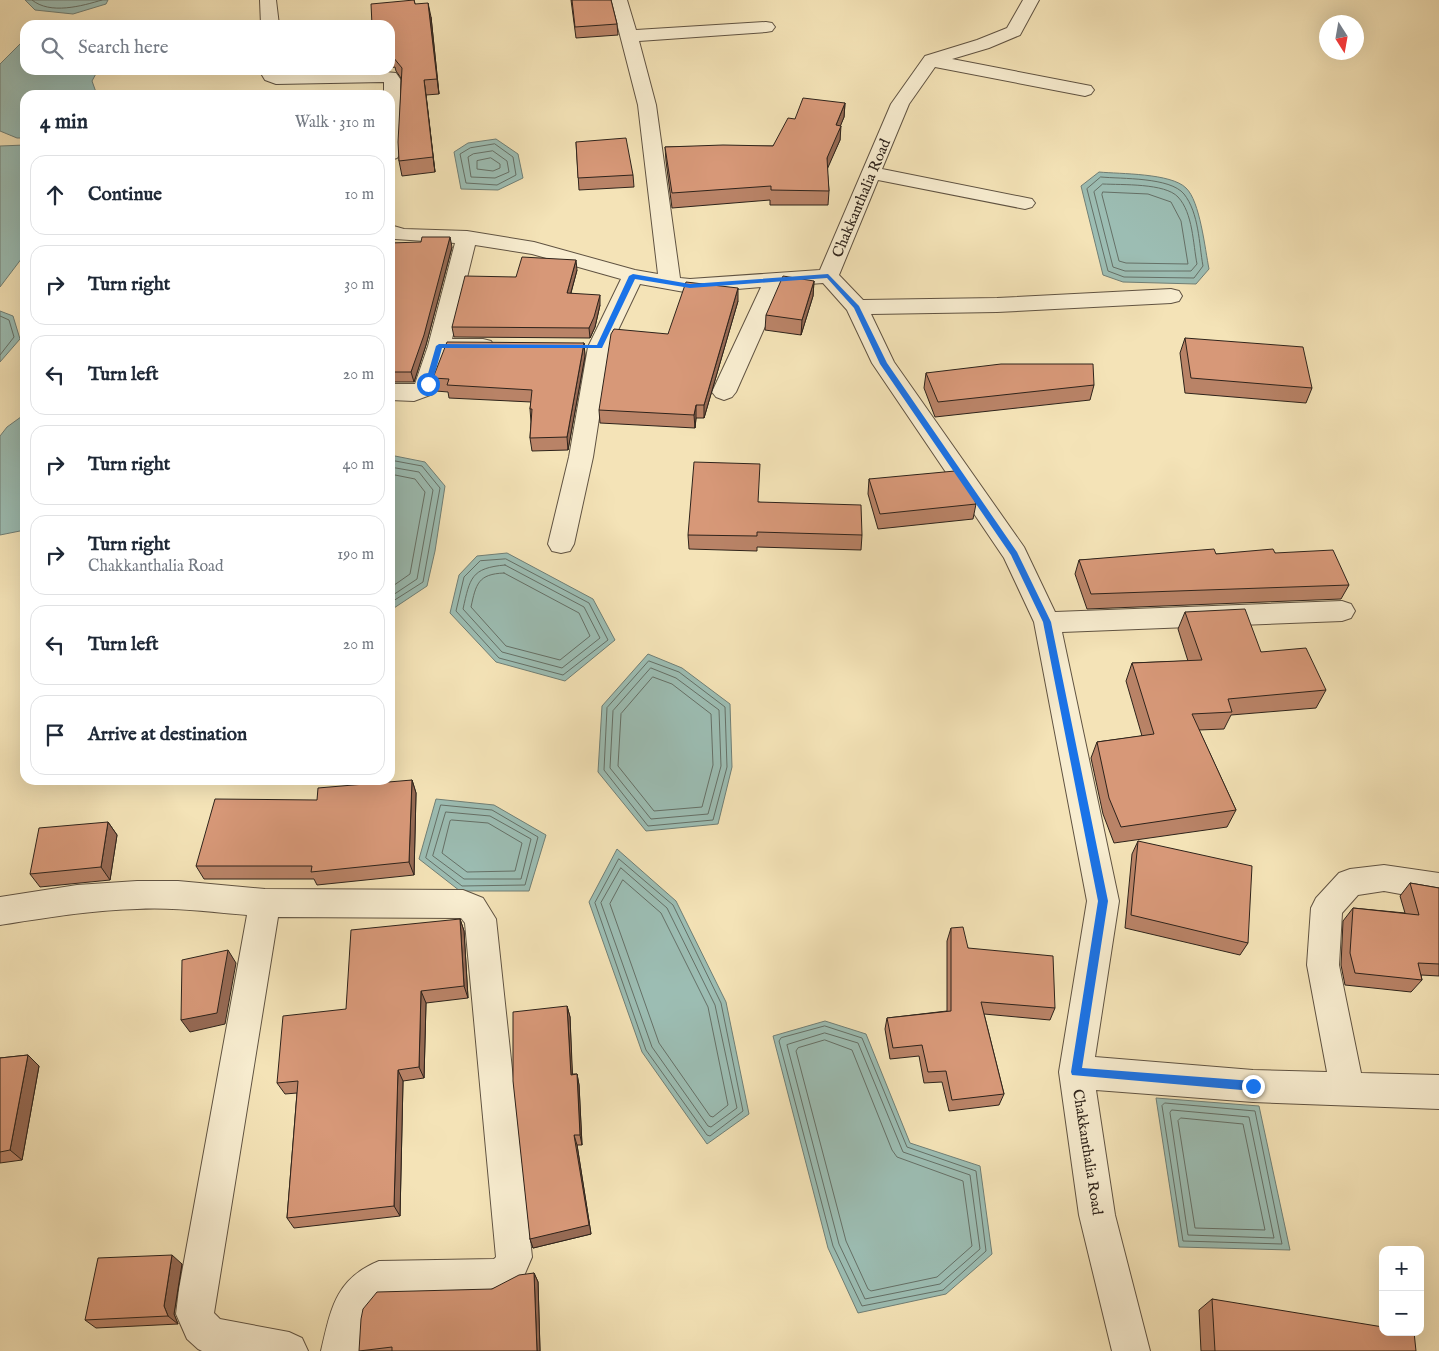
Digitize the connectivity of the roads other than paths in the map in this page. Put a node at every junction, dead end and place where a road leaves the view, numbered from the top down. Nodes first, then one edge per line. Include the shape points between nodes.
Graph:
1 (268, 0) edge
2 (618, 0) edge
3 (1031, 0) edge
4 (270, 20) edge
5 (766, 27) dead end
6 (628, 36) junction
7 (931, 60) junction
8 (270, 75) edge
9 (375, 75) edge
10 (375, 75) edge
11 (394, 90) edge
12 (1085, 90) dead end
13 (871, 173) junction
14 (1025, 203) dead end
15 (395, 233) edge
16 (467, 236) junction
17 (633, 276) junction
18 (828, 276) junction
19 (775, 280) junction
20 (670, 282) junction
21 (1171, 296) dead end
22 (857, 307) junction
23 (439, 346) junction
24 (505, 346) edge
25 (395, 392) edge
26 (724, 392) dead end
27 (562, 544) dead end
28 (1342, 611) dead end
29 (1047, 622) junction
30 (1439, 887) edge
31 (265, 903) junction
32 (0, 911) edge
33 (1076, 1072) junction
34 (1347, 1090) junction
35 (1439, 1092) edge
36 (289, 1351) edge
37 (340, 1351) edge
38 (1131, 1351) edge

1 - 4 street
2 - 6 street
3 - 7 street via 1014,31
5 - 6 street
6 - 20 street via 647,105
7 - 12 street
7 - 13 street, Chakkanthalia Road via 900,104
8 - 9 street via 276,79
10 - 11 street via 390,77
13 - 14 street
13 - 18 street, Chakkanthalia Road
15 - 16 street via 415,237
16 - 17 street via 534,248
16 - 23 street
17 - 20 street
17 - 27 street via 590,347 581,457
18 - 19 street
18 - 22 street, Chakkanthalia Road
19 - 20 street via 690,286
19 - 26 street
21 - 22 street via 997,305
22 - 29 street, Chakkanthalia Road via 883,364 1015,554
23 - 24 street
23 - 25 street via 425,389 414,393
28 - 29 street
29 - 33 street, Chakkanthalia Road via 1103,901
30 - 34 street via 1384,878 1350,883 1327,908 1323,965
31 - 32 street via 178,895 137,895 77,899
31 - 36 street via 195,1314 200,1326 211,1336
31 - 37 street via 463,904 472,908 480,919 514,1248 512,1268 496,1277 379,1279 368,1284 350,1309
33 - 34 street
33 - 38 street, Chakkanthalia Road via 1097,1215
34 - 35 street

